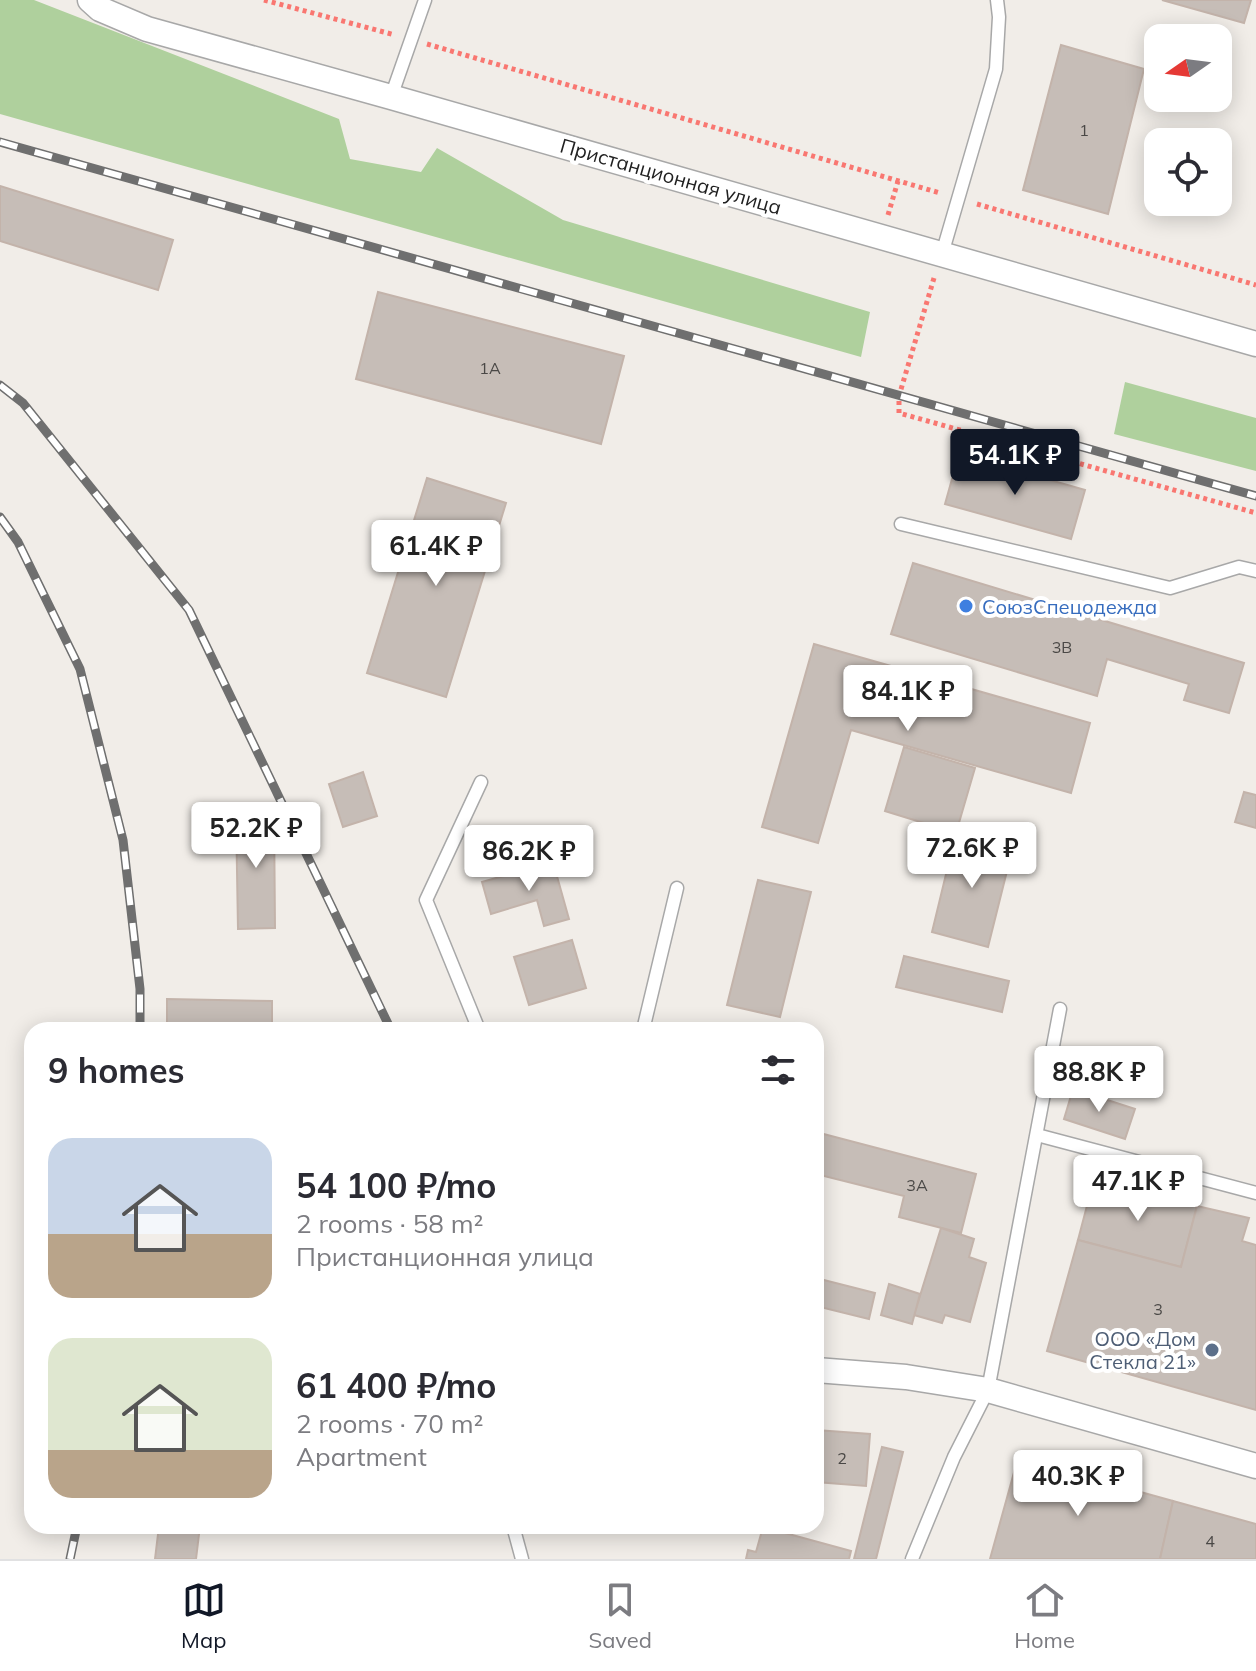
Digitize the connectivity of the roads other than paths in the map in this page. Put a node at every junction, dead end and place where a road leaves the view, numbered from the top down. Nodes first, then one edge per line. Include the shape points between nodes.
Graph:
1 (90, 0) edge
2 (425, 0) edge
3 (997, 0) edge
4 (391, 97) junction
5 (939, 265) junction
6 (1256, 344) edge
7 (901, 524) dead end
8 (1256, 571) edge
9 (481, 782) dead end
10 (677, 888) dead end
11 (1060, 1009) dead end
12 (476, 1022) edge
13 (645, 1022) edge
14 (1037, 1135) junction
15 (1256, 1193) edge
16 (824, 1371) edge
17 (988, 1390) junction
18 (1256, 1466) edge
19 (515, 1534) edge
20 (522, 1559) edge
21 (912, 1559) edge

1 - 4 street, Пристанционная улица via 147,29
2 - 4 lane
3 - 5 lane via 996,69
4 - 5 street, Пристанционная улица
5 - 6 street, Пристанционная улица
7 - 8 lane via 1170,588 1239,567
9 - 12 lane via 426,900
10 - 13 lane
11 - 14 lane
14 - 15 lane
14 - 17 lane
16 - 17 street
17 - 18 street
17 - 21 lane
19 - 20 lane

